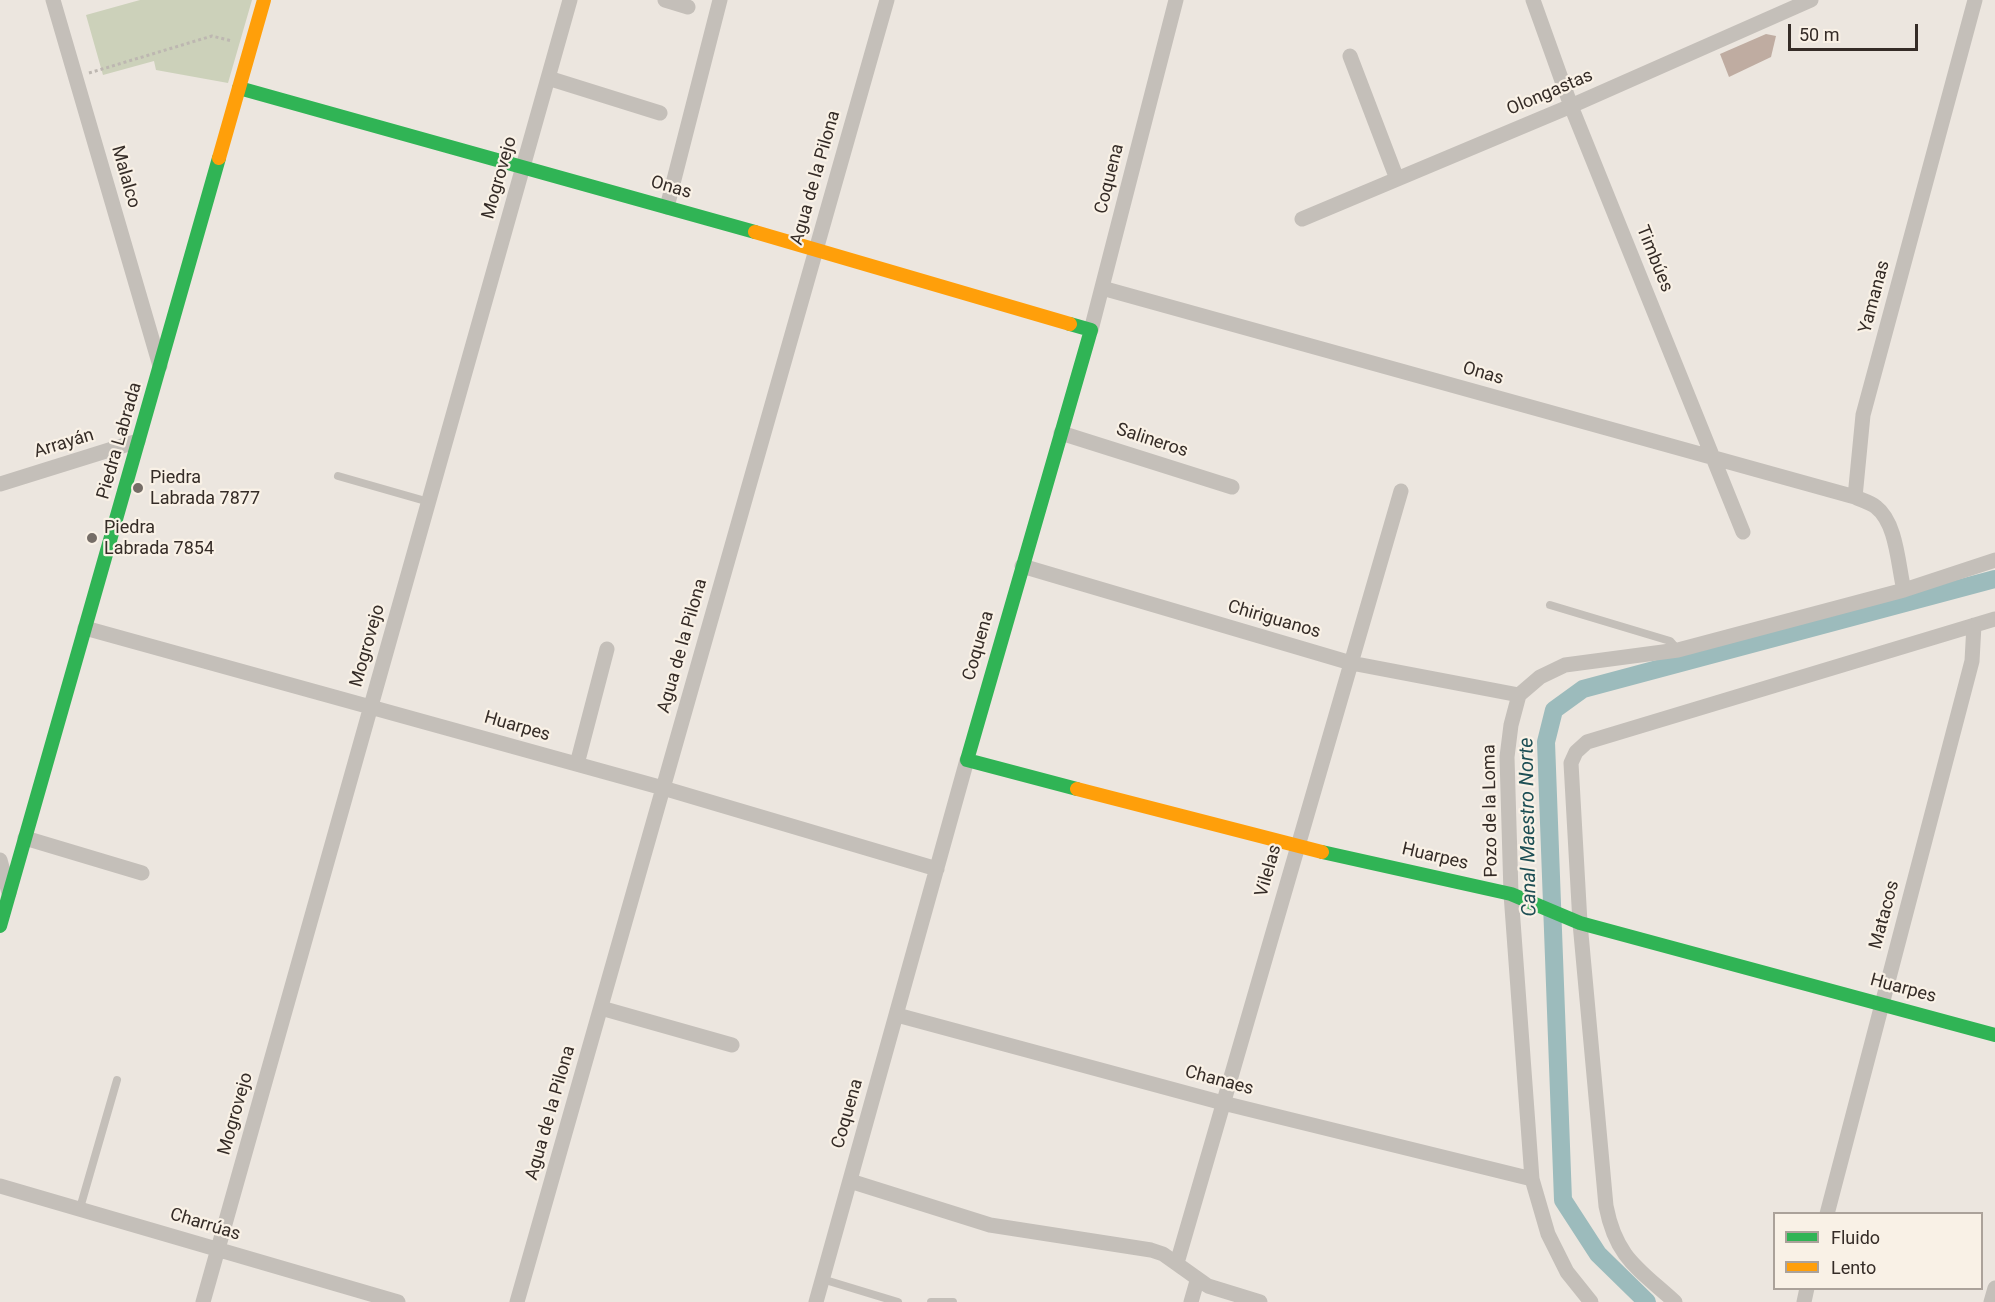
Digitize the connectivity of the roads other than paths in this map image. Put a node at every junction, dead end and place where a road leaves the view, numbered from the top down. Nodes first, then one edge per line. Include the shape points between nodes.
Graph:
1 (53, 0) edge
2 (264, 0) edge
3 (570, 0) edge
4 (665, 0) edge
5 (720, 0) edge
6 (887, 0) edge
7 (1176, 0) edge
8 (1533, 0) edge
9 (1811, 0) edge
10 (1975, 0) edge
11 (688, 7) dead end
12 (1350, 56) dead end
13 (548, 78) junction
14 (239, 88) junction
15 (1571, 106) junction
16 (660, 113) dead end
17 (523, 168) junction
18 (1397, 179) junction
19 (667, 207) junction
20 (1302, 219) dead end
21 (815, 249) junction
22 (1102, 288) junction
23 (1091, 330) junction
24 (160, 366) junction
25 (1061, 433) junction
26 (138, 441) junction
27 (1714, 458) junction
28 (338, 477) dead end
29 (0, 484) edge
30 (1232, 487) dead end
31 (1401, 491) dead end
32 (1855, 497) junction
33 (429, 502) junction
34 (1743, 532) dead end
35 (1995, 561) edge
36 (1022, 566) junction
37 (1904, 590) junction
38 (1550, 605) dead end
39 (1995, 619) edge
40 (1974, 625) junction
41 (85, 628) junction
42 (607, 649) dead end
43 (1678, 650) junction
44 (1351, 663) junction
45 (1519, 695) junction
46 (371, 707) junction
47 (967, 760) junction
48 (577, 765) junction
49 (663, 788) junction
50 (25, 838) junction
51 (1297, 846) junction
52 (0, 860) edge
53 (937, 869) junction
54 (142, 873) dead end
55 (9, 893) junction
56 (1511, 894) junction
57 (1580, 923) junction
58 (0, 926) edge
59 (1881, 1003) junction
60 (601, 1008) junction
61 (897, 1015) junction
62 (1995, 1035) edge
63 (732, 1045) dead end
64 (117, 1080) dead end
65 (1223, 1103) junction
66 (1532, 1179) junction
67 (850, 1181) junction
68 (0, 1186) edge
69 (80, 1208) junction
70 (1828, 1212) edge
71 (218, 1249) junction
72 (1177, 1263) junction
73 (822, 1279) junction
74 (1197, 1281) junction
75 (1995, 1288) edge
76 (203, 1302) edge
77 (398, 1302) edge
78 (518, 1302) edge
79 (816, 1302) edge
80 (898, 1302) edge
81 (931, 1302) edge
82 (952, 1302) edge
83 (1191, 1302) edge
84 (1260, 1302) edge
85 (1591, 1302) edge
86 (1676, 1302) edge
87 (1991, 1302) edge

1 - 24 street, Malalco
2 - 14 main road, Piedra Labrada
3 - 13 street, Mogrovejo
4 - 11 street
5 - 19 street
6 - 21 street, Agua de la Pilona
7 - 22 street, Coquena
8 - 15 street, Timbúes
9 - 15 street, Olongastas
10 - 32 street, Yamanas via 1863,415
12 - 18 street
13 - 16 street
13 - 17 street, Mogrovejo
14 - 17 main road, Onas
14 - 24 main road, Piedra Labrada
15 - 18 street, Olongastas
15 - 27 street, Timbúes
17 - 19 main road, Onas
17 - 33 street, Mogrovejo
18 - 20 street, Olongastas
19 - 21 main road, Onas
21 - 23 main road, Onas
21 - 49 street, Agua de la Pilona
22 - 23 street, Coquena
22 - 27 street, Onas
23 - 25 main road, Coquena
24 - 26 main road, Piedra Labrada
25 - 30 street, Salineros
25 - 36 main road, Coquena
26 - 29 street, Arrayán
26 - 41 main road, Piedra Labrada
27 - 32 street, Onas
27 - 34 street, Timbúes
28 - 33 lane
31 - 44 street, Vilelas
32 - 37 street via 1883,513
33 - 46 street, Mogrovejo
35 - 37 street
36 - 44 street, Chiriguanos
36 - 47 main road, Coquena
37 - 43 street
38 - 43 lane via 1670,641
39 - 40 street
40 - 57 street via 1587,742 1576,752 1570,773
40 - 59 street, Matacos via 1972,661
41 - 46 street, Huarpes
41 - 50 main road, Piedra Labrada
42 - 48 street
43 - 45 street via 1565,665 1540,677
44 - 45 street, Chiriguanos
44 - 51 street, Vilelas
45 - 56 street, Pozo de la Loma via 1510,725 1507,757
46 - 48 street, Huarpes
46 - 71 street, Mogrovejo
47 - 51 main road, Huarpes
47 - 53 street, Coquena
48 - 49 street, Huarpes
49 - 53 street, Huarpes
49 - 60 street, Agua de la Pilona
50 - 54 street
50 - 55 main road, Piedra Labrada
51 - 56 main road, Huarpes
51 - 65 street, Vilelas
52 - 55 street
53 - 61 street, Coquena
55 - 58 main road, Piedra Labrada
56 - 57 main road, Huarpes
56 - 66 street, Pozo de la Loma
57 - 59 main road, Huarpes
57 - 86 street via 1611,1231 1633,1264
59 - 62 main road, Huarpes
59 - 70 street, Matacos
60 - 63 street
60 - 78 street, Agua de la Pilona
61 - 65 street, Chanaes
61 - 67 street, Coquena
64 - 69 lane
65 - 66 street, Chanaes
65 - 72 street, Vilelas
66 - 85 street, Pozo de la Loma via 1548,1234 1567,1272
67 - 72 street via 990,1226 1150,1250
67 - 73 street, Coquena
68 - 69 street, Charrúas
69 - 71 street, Charrúas
71 - 76 street, Mogrovejo
71 - 77 street, Charrúas
72 - 74 street
73 - 79 street, Coquena
73 - 80 lane
74 - 83 street
74 - 84 street
75 - 87 street
81 - 82 lane

